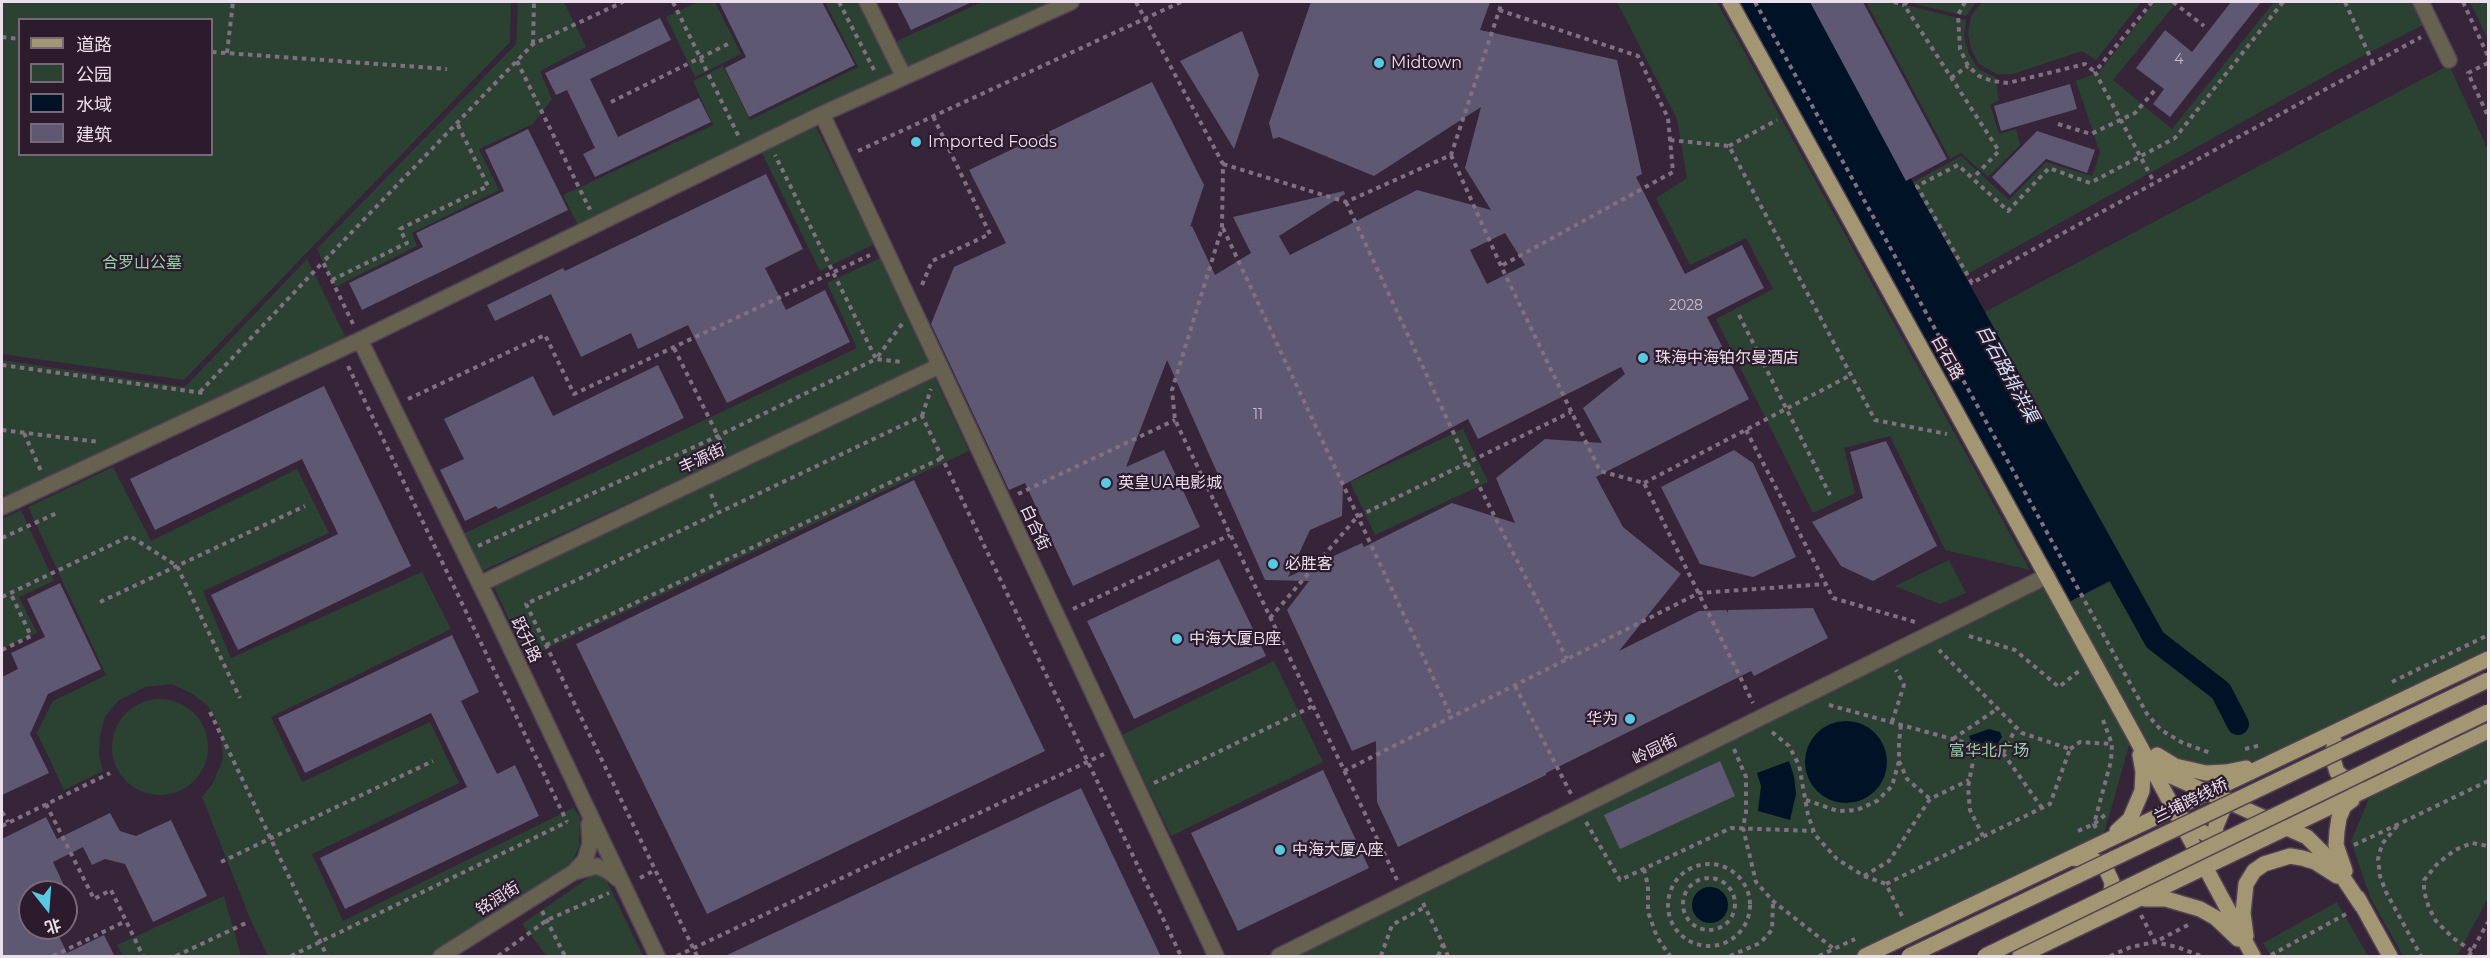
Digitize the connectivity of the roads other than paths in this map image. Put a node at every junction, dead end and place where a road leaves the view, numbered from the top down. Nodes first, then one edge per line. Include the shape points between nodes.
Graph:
1 (867, 2) edge
2 (1071, 2) edge
3 (1730, 2) edge
4 (2421, 2) edge
5 (2449, 60) dead end
6 (904, 77) junction
7 (822, 114) junction
8 (360, 340) junction
9 (939, 366) junction
10 (2, 507) edge
11 (2047, 576) junction
12 (480, 584) junction
13 (2488, 659) edge
14 (2488, 680) edge
15 (2488, 712) edge
16 (2348, 726) junction
17 (2488, 731) edge
18 (2133, 732) junction
19 (2281, 758) junction
20 (2258, 768) junction
21 (2171, 776) junction
22 (2376, 785) junction
23 (2206, 793) junction
24 (2359, 794) junction
25 (2226, 802) junction
26 (2179, 806) junction
27 (587, 812) junction
28 (2289, 827) junction
29 (2190, 832) junction
30 (2213, 839) junction
31 (2260, 841) junction
32 (2103, 842) junction
33 (2067, 859) junction
34 (2210, 866) junction
35 (574, 872) junction
36 (623, 886) junction
37 (2142, 899) junction
38 (2362, 906) junction
39 (2097, 920) junction
40 (441, 957) edge
41 (657, 957) edge
42 (1216, 957) edge
43 (1279, 957) edge
44 (1865, 957) edge
45 (1909, 957) edge
46 (1984, 957) edge
47 (2020, 957) edge
48 (2253, 957) edge
49 (2390, 957) edge

1 - 6 street
2 - 6 street
3 - 11 main road, 白石路
4 - 5 street
6 - 7 street
7 - 8 street
7 - 9 street, 白合街
8 - 10 street
8 - 12 street, 跃升路
9 - 12 street, 丰源街
9 - 42 street, 白合街
11 - 18 main road, 白石路
11 - 43 street, 岭园街
12 - 27 street, 跃升路
13 - 16 main road
14 - 45 main road, 兰埔跨线桥, bridge
15 - 46 main road, bridge
16 - 19 main road
16 - 22 main road via 2338,735 2334,746 2332,756 2337,772 2349,782
17 - 22 main road
18 - 19 main road via 2164,761 2206,773 2240,770
18 - 21 main road via 2158,766
18 - 26 main road
18 - 32 main road via 2143,771 2142,791 2130,819
19 - 20 main road
20 - 23 main road
20 - 25 main road
21 - 23 main road
21 - 26 main road
22 - 24 main road
23 - 25 main road
23 - 26 main road
24 - 28 main road
24 - 38 main road via 2344,806 2336,845
25 - 28 main road
25 - 30 main road
26 - 29 main road
26 - 32 main road
27 - 35 street, 铭润街 via 591,844 585,860
27 - 36 street, 跃升路
28 - 31 main road
28 - 38 main road via 2322,849
29 - 30 main road
29 - 34 main road
29 - 37 main road via 2185,858
30 - 31 main road via 2241,845
30 - 34 main road
31 - 34 main road
32 - 33 main road
33 - 39 main road via 2094,860 2108,871 2112,897
33 - 44 main road
34 - 37 main road
34 - 48 main road via 2223,902
35 - 36 street, 铭润街 via 597,866 614,875
35 - 40 street, 铭润街
36 - 41 street, 跃升路
37 - 39 main road
37 - 48 main road via 2166,899 2200,909 2231,931
38 - 48 main road via 2338,878 2315,862 2290,856 2264,864 2246,884 2243,899 2244,927
38 - 49 main road
39 - 47 main road

